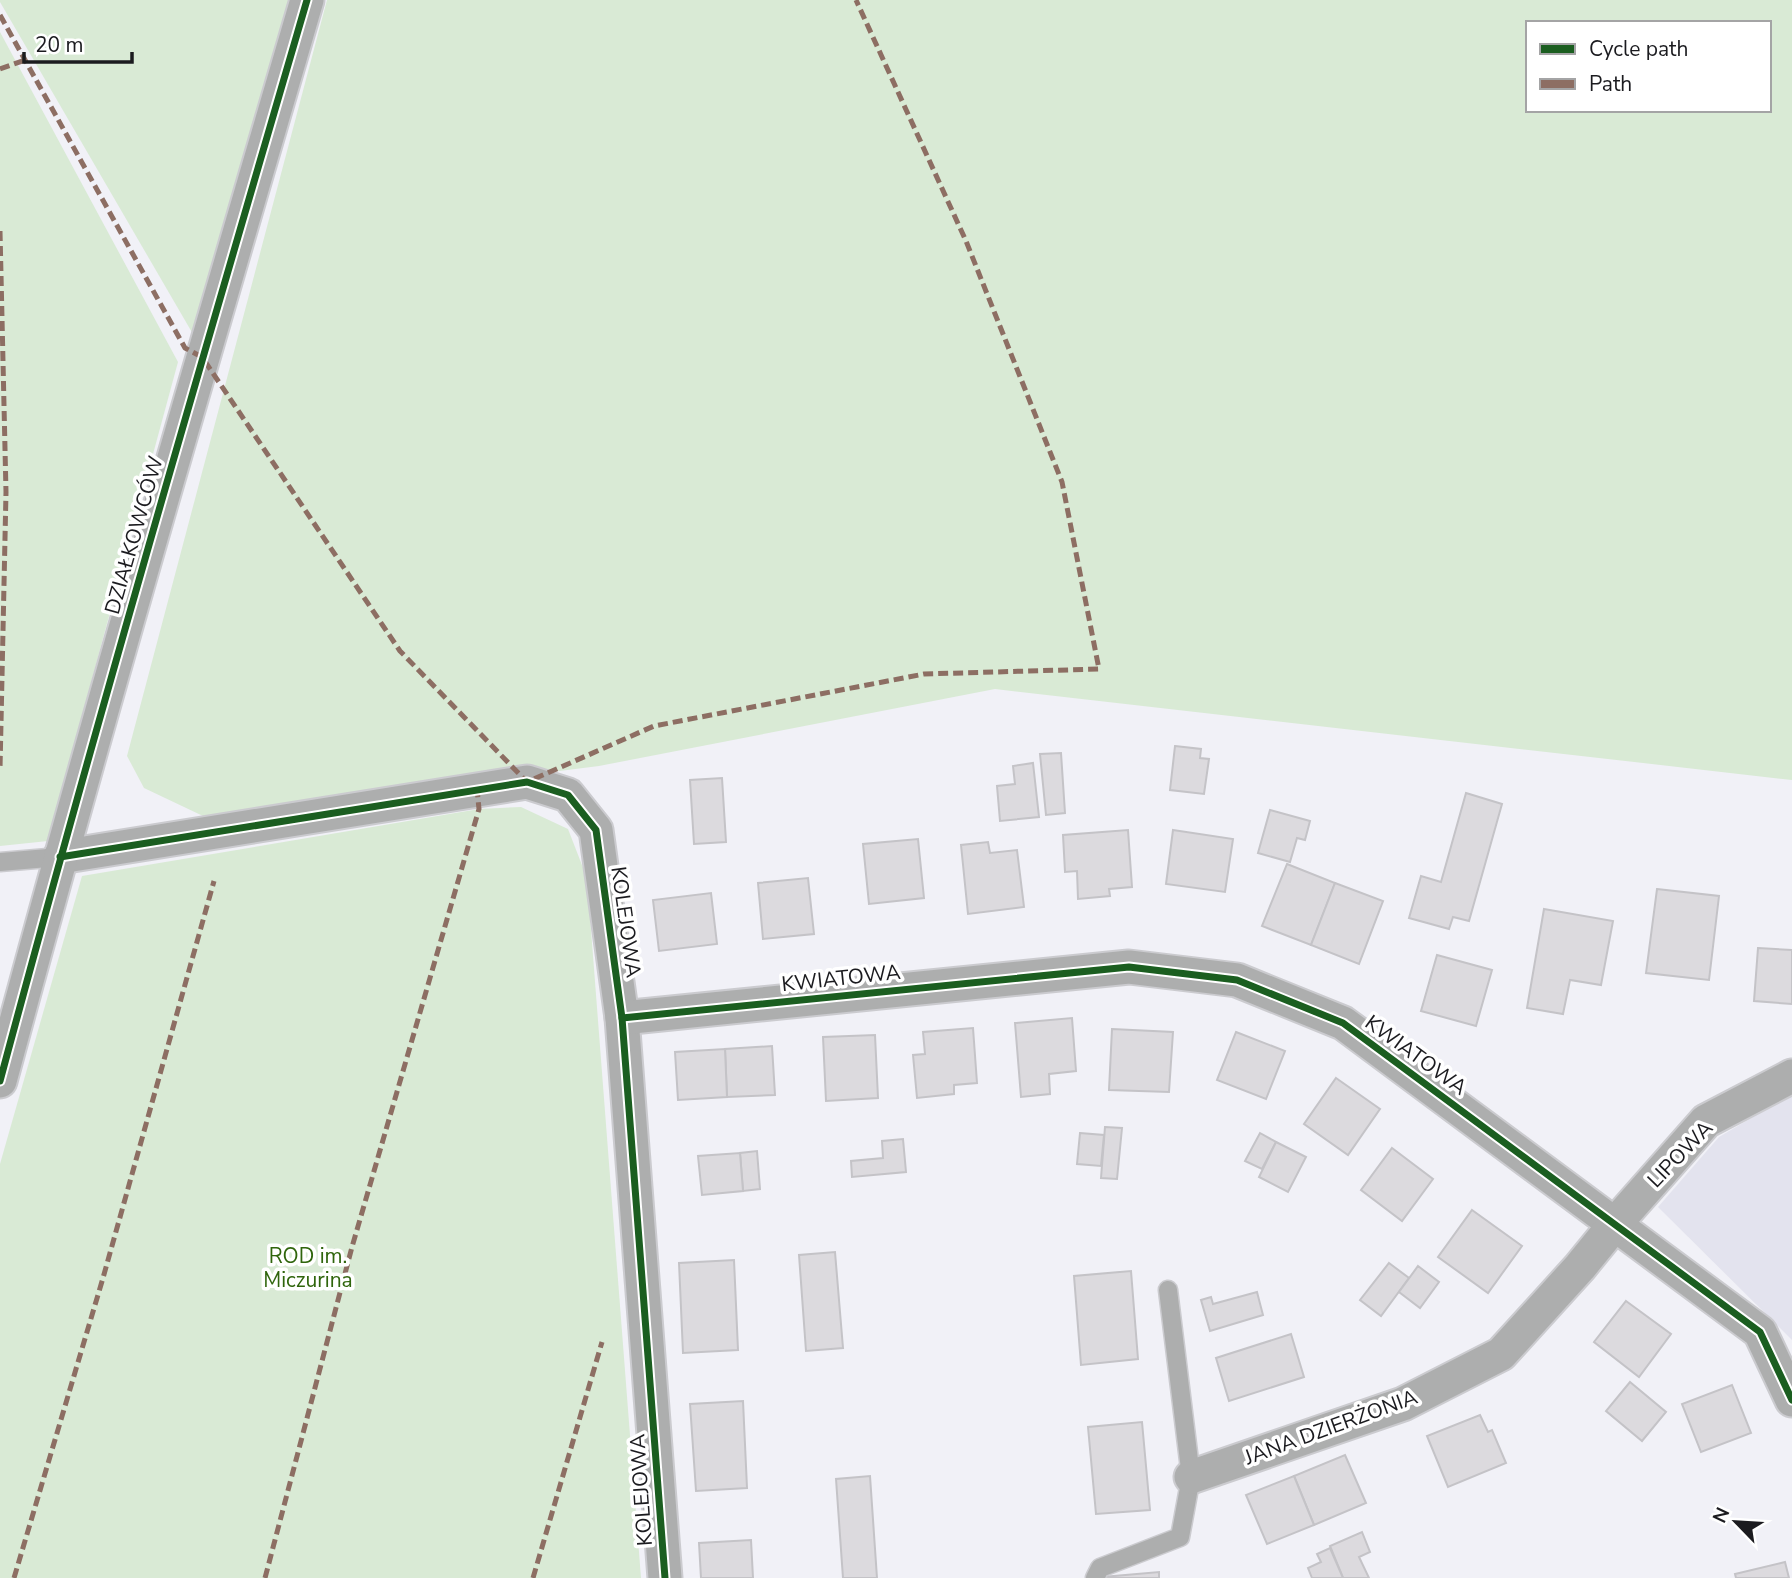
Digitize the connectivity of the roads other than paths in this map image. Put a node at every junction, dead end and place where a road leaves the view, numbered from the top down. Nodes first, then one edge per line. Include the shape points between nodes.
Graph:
1 (307, 0) edge
2 (60, 857) junction
3 (0, 862) edge
4 (622, 1018) junction
5 (1792, 1076) edge
6 (0, 1081) edge
7 (1615, 1224) junction
8 (1168, 1290) dead end
9 (1792, 1400) edge
10 (1191, 1477) junction
11 (665, 1578) edge
12 (1095, 1578) edge

1 - 2 street, DZIAŁKOWCÓW
2 - 3 lane
2 - 4 street, KOLEJOWA via 527,782 568,795 596,830
2 - 6 street, DZIAŁKOWCÓW
4 - 7 street, KWIATOWA via 1129,967 1237,980 1343,1023
4 - 11 street, KOLEJOWA
5 - 7 street, LIPOWA via 1706,1121
7 - 9 street, KWIATOWA via 1760,1332
7 - 10 street, JANA DZIERŻONIA via 1501,1354 1403,1404
8 - 10 lane
10 - 12 lane via 1180,1536 1100,1568

